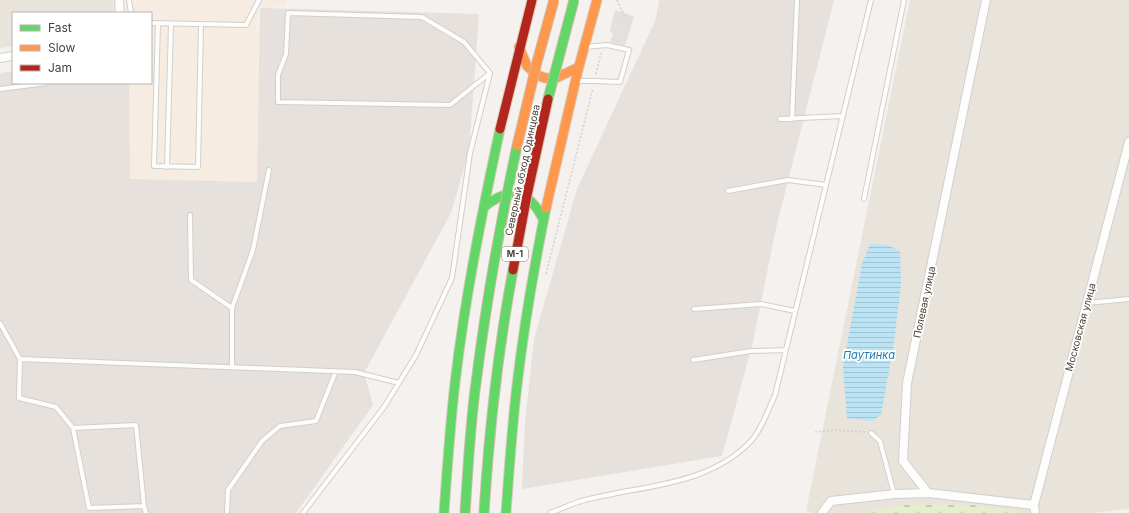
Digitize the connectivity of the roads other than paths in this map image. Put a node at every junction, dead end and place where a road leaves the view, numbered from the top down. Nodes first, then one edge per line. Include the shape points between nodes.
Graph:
1 (119, 0) edge
2 (129, 0) edge
3 (259, 0) edge
4 (532, 0) edge
5 (554, 0) edge
6 (574, 0) edge
7 (597, 0) edge
8 (798, 0) edge
9 (871, 0) edge
10 (904, 0) edge
11 (986, 0) edge
12 (120, 12) edge
13 (130, 12) edge
14 (152, 23) edge
15 (158, 24) junction
16 (171, 24) junction
17 (201, 24) junction
18 (520, 47) junction
19 (583, 47) junction
20 (12, 56) edge
21 (0, 58) edge
22 (577, 68) junction
23 (490, 73) junction
24 (574, 82) junction
25 (39, 84) edge
26 (0, 89) edge
27 (843, 116) junction
28 (780, 119) dead end
29 (792, 119) junction
30 (1129, 142) edge
31 (167, 166) junction
32 (268, 170) dead end
33 (826, 185) junction
34 (728, 191) dead end
35 (864, 199) dead end
36 (484, 207) junction
37 (190, 215) dead end
38 (544, 218) junction
39 (1129, 298) edge
40 (1087, 303) junction
41 (232, 308) junction
42 (694, 309) dead end
43 (795, 311) junction
44 (0, 323) edge
45 (786, 350) junction
46 (20, 359) junction
47 (693, 360) dead end
48 (232, 367) junction
49 (336, 371) junction
50 (399, 383) junction
51 (73, 428) junction
52 (871, 433) road end
53 (928, 493) junction
54 (895, 494) junction
55 (144, 506) junction
56 (1035, 509) edge
57 (146, 513) edge
58 (227, 513) edge
59 (303, 513) edge
60 (444, 513) edge
61 (465, 513) edge
62 (484, 513) edge
63 (506, 513) edge
64 (550, 513) edge
65 (822, 513) edge

1 - 12 street
2 - 13 lane
3 - 17 lane via 246,25
4 - 18 main road
5 - 61 main road, Северный обход Одинцова / М-1, bridge via 533,78 495,254 474,404
6 - 62 main road, Северный обход Одинцова / М-1, bridge via 552,83 514,258 492,421
7 - 19 main road
8 - 29 lane
9 - 27 lane
10 - 35 lane
11 - 53 street, Полевая улица via 907,383 904,460
14 - 15 lane
15 - 16 lane
15 - 31 lane via 154,166
16 - 17 lane
16 - 31 lane
17 - 31 lane via 198,167
18 - 22 main road via 530,70 545,78 556,78
18 - 36 main road via 502,114
19 - 22 main road
19 - 24 lane via 607,45 629,50 620,82
20 - 21 street
22 - 24 main road
23 - 23 lane via 464,42 422,17 288,13 286,54 278,75 278,102 450,105
23 - 50 lane via 470,152 452,278 416,355
24 - 38 main road
25 - 26 lane
27 - 29 lane
27 - 33 lane
28 - 29 lane
30 - 40 street, Московская улица
32 - 41 lane via 253,250
33 - 34 lane via 788,180
33 - 43 lane
36 - 38 main road via 501,194 523,195 540,208
36 - 60 main road via 474,249 466,302 451,424
37 - 41 lane via 190,280
38 - 63 main road via 523,342 512,430
39 - 40 lane
40 - 56 street, Московская улица
41 - 48 lane
42 - 43 lane via 761,304
43 - 45 lane
44 - 46 lane
45 - 47 lane via 751,351
45 - 64 lane via 775,395 762,424 752,440 727,461 689,478 578,502
46 - 48 lane
46 - 51 lane via 19,398 56,407
48 - 49 lane
49 - 50 lane via 355,372
49 - 58 lane via 316,421 280,426 262,441 228,490
50 - 59 lane via 384,407
51 - 55 lane via 89,508
51 - 55 lane via 136,425
52 - 54 lane via 880,441
53 - 54 street
53 - 56 street
54 - 65 street via 831,501
55 - 57 lane

